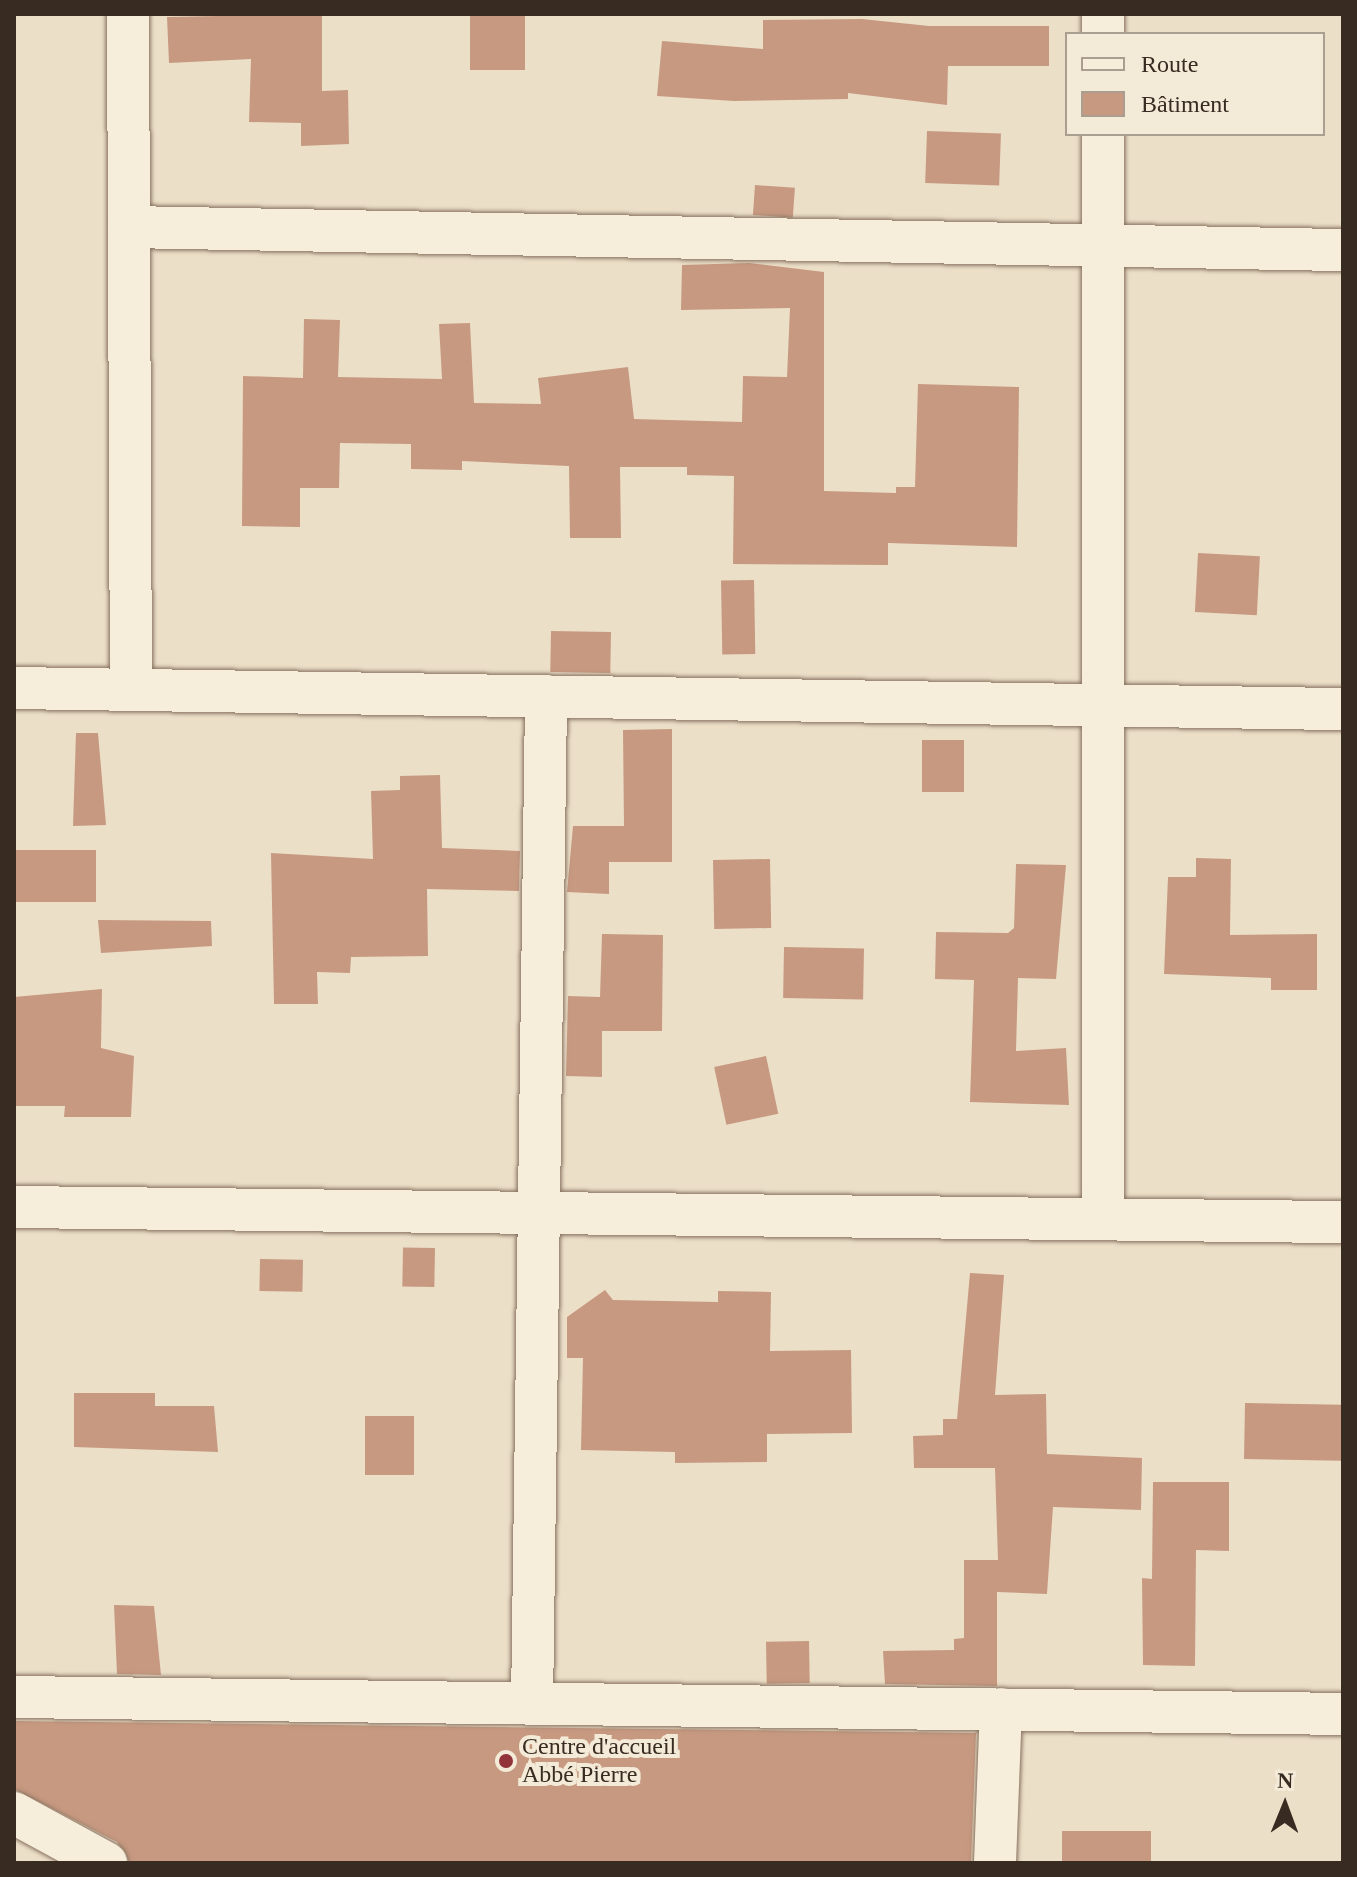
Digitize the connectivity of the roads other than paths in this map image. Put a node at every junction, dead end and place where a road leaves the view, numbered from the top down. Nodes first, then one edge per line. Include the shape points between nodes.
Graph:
1 (128, 14) edge
2 (1103, 136) edge
3 (129, 227) junction
4 (1103, 246) junction
5 (1343, 250) edge
6 (14, 688) edge
7 (131, 690) junction
8 (546, 696) junction
9 (1103, 705) junction
10 (1343, 709) edge
11 (14, 1207) edge
12 (539, 1213) junction
13 (1103, 1219) junction
14 (1343, 1222) edge
15 (14, 1697) edge
16 (532, 1704) junction
17 (1001, 1709) junction
18 (1343, 1714) edge
19 (14, 1813) edge
20 (106, 1863) edge
21 (995, 1863) edge

1 - 3 street
2 - 4 street
3 - 4 street
3 - 7 street
4 - 5 street
4 - 9 street
6 - 7 street
7 - 8 street
8 - 9 street
8 - 12 street
9 - 10 street
9 - 13 street
11 - 12 street
12 - 13 street
12 - 16 street
13 - 14 street
15 - 16 street
16 - 17 street
17 - 18 street
17 - 21 street
19 - 20 street

